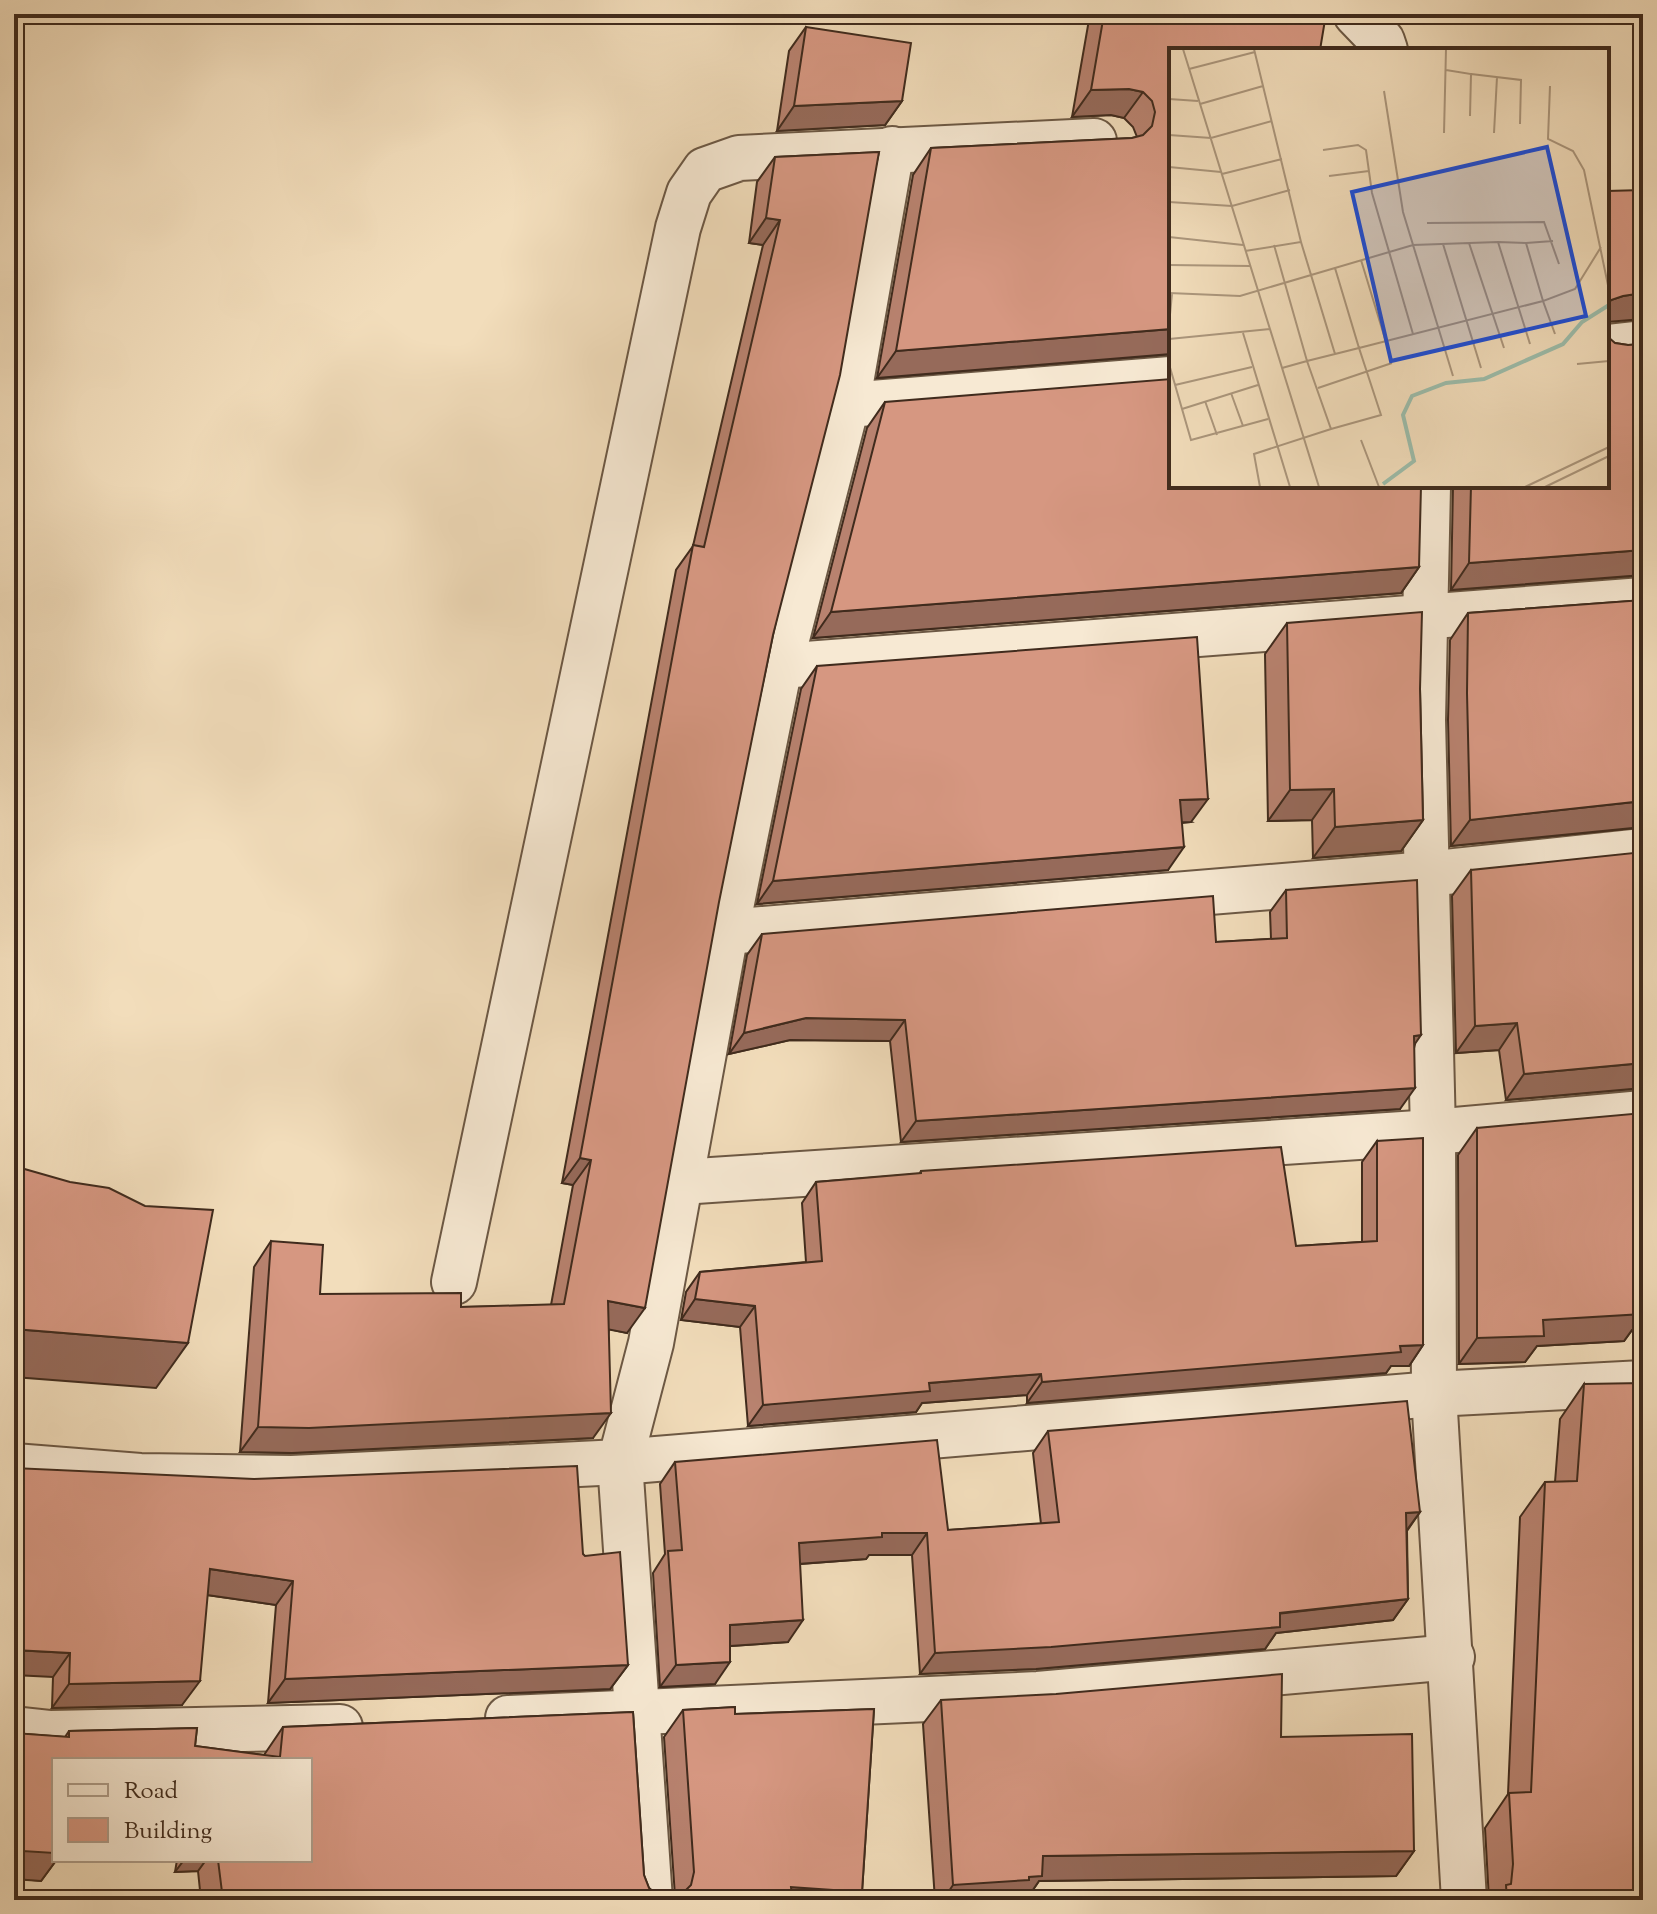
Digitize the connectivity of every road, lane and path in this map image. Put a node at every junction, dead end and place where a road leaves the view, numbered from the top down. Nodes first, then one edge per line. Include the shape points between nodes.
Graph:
1 (1356, 14) edge
2 (1384, 48) edge
3 (1112, 140) edge
4 (892, 149) junction
5 (1643, 343) edge
6 (1609, 347) edge
7 (1169, 379) edge
8 (847, 405) junction
9 (1428, 488) edge
10 (1643, 600) edge
11 (1425, 615) junction
12 (780, 666) junction
13 (1643, 851) edge
14 (1427, 874) junction
15 (726, 932) junction
16 (1643, 1113) edge
17 (1433, 1132) junction
18 (681, 1182) junction
19 (454, 1282) dead end
20 (1643, 1383) edge
21 (1434, 1394) junction
22 (620, 1462) junction
23 (14, 1466) edge
24 (1452, 1657) junction
25 (637, 1711) junction
26 (470, 1720) edge
27 (379, 1725) edge
28 (14, 1729) edge
29 (650, 1900) edge
30 (1464, 1900) edge

1 - 2 street
3 - 4 street
4 - 8 street
4 - 19 street via 739,158 705,170 689,193
5 - 6 street
7 - 8 street
8 - 12 street
9 - 11 street
10 - 11 street
11 - 12 street
11 - 14 street
12 - 15 street
13 - 14 street
14 - 15 street
14 - 17 street
15 - 18 street
16 - 17 street
17 - 18 street
17 - 21 street
18 - 22 street via 651,1343
20 - 21 street
21 - 22 street
21 - 24 street
22 - 23 street via 292,1478 140,1476
22 - 25 street
24 - 25 street via 1038,1694
24 - 30 street
25 - 26 street
25 - 29 street
27 - 28 street via 51,1733

